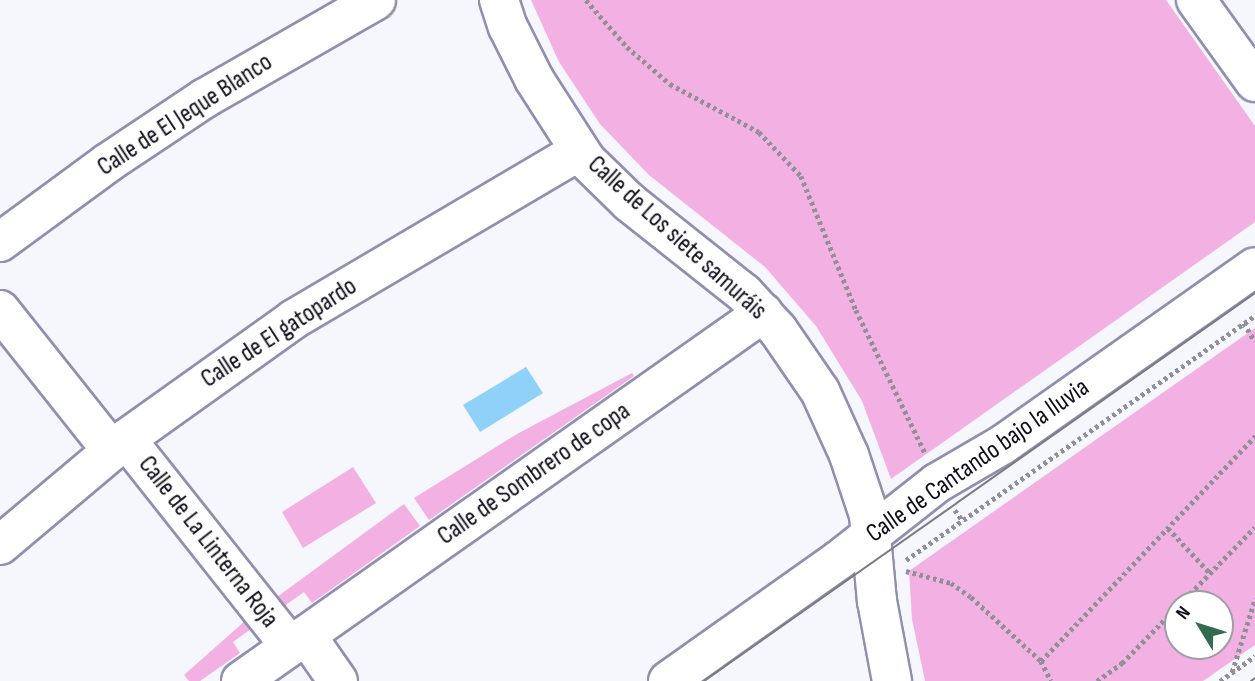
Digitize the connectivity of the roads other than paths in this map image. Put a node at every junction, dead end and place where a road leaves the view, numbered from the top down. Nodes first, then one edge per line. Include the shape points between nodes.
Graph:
1 (376, 0) edge
2 (499, 0) edge
3 (1196, 0) edge
4 (1255, 82) edge
5 (579, 151) junction
6 (0, 242) edge
7 (1255, 267) edge
8 (0, 310) edge
9 (763, 313) junction
10 (119, 445) junction
11 (871, 535) junction
12 (0, 545) edge
13 (298, 641) junction
14 (241, 681) edge
15 (338, 681) edge
16 (668, 681) edge
17 (892, 681) edge

1 - 6 street, Calle de El Jeque Blanco via 205,98
2 - 5 street, Calle de Los siete samuráis via 548,105
3 - 4 street
5 - 9 street, Calle de Los siete samuráis via 613,188 726,277
5 - 10 street, Calle de El gatopardo via 294,319
7 - 11 street, Calle de Cantando bajo la lluvia via 1002,445 937,483
8 - 10 street, Calle de La Linterna Roja
9 - 11 street, Calle de Los siete samuráis via 800,360 838,428 861,489
9 - 13 street, Calle de Sombrero de copa
10 - 12 street, Calle de El gatopardo
10 - 13 street, Calle de La Linterna Roja
11 - 16 street, Calle de Cantando bajo la lluvia
11 - 17 street, Calle de Los siete samuráis via 874,582
13 - 14 street, Calle de Sombrero de copa
13 - 15 street, Calle de La Linterna Roja

